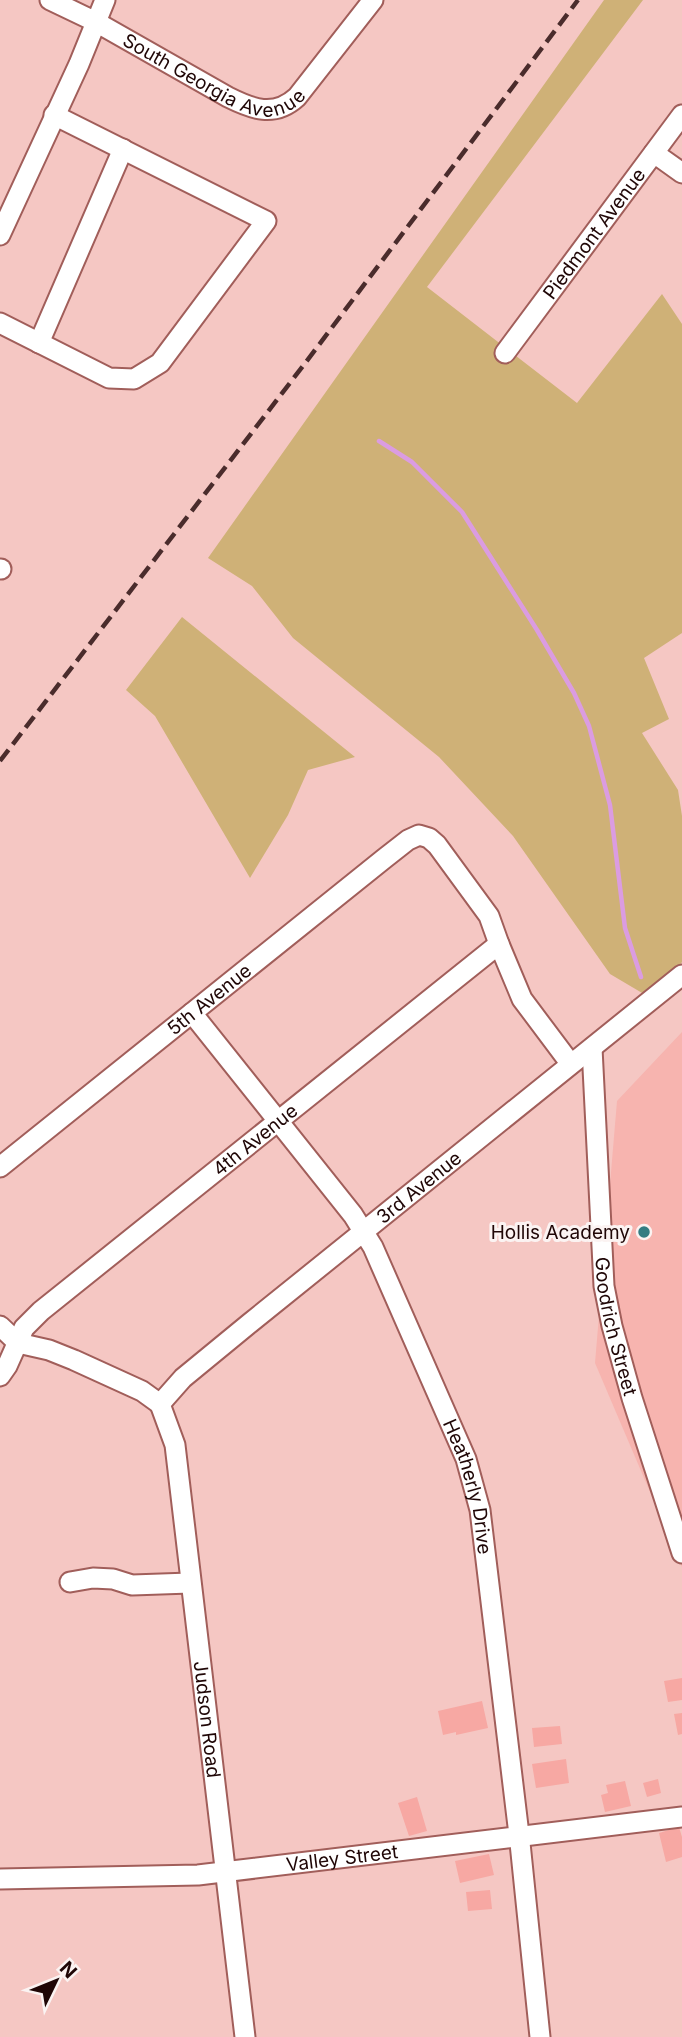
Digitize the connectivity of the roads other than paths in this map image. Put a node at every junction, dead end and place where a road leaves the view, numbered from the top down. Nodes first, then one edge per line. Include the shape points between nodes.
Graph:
1 (50, 0) edge
2 (104, 0) edge
3 (373, 0) edge
4 (96, 22) junction
5 (54, 115) junction
6 (682, 115) edge
7 (123, 149) junction
8 (654, 153) junction
9 (682, 173) edge
10 (0, 235) edge
11 (0, 323) edge
12 (39, 343) junction
13 (505, 353) dead end
14 (499, 944) junction
15 (682, 975) edge
16 (192, 1013) junction
17 (592, 1048) junction
18 (570, 1063) junction
19 (279, 1122) junction
20 (0, 1167) edge
21 (363, 1232) junction
22 (0, 1326) edge
23 (18, 1343) junction
24 (0, 1376) edge
25 (160, 1404) junction
26 (682, 1553) edge
27 (70, 1582) dead end
28 (190, 1583) junction
29 (682, 1817) edge
30 (520, 1837) junction
31 (225, 1872) junction
32 (0, 1879) edge
33 (245, 2037) edge
34 (540, 2037) edge

1 - 4 street
2 - 4 street
3 - 4 street, South Georgia Avenue via 297,97 266,111 228,97
4 - 5 street
5 - 7 street
5 - 10 street
6 - 8 street, Piedmont Avenue
7 - 12 street
7 - 12 street via 266,221 160,363 134,379 109,378
8 - 9 street
8 - 13 street, Piedmont Avenue
11 - 12 street
14 - 16 street, 5th Avenue via 489,916 437,845 419,835
14 - 18 street via 523,999
14 - 19 street, 4th Avenue
15 - 17 street, 3rd Avenue
16 - 19 street, Heatherly Drive
16 - 20 street, 5th Avenue
17 - 18 street, 3rd Avenue
17 - 26 street, Goodrich Street via 604,1286 632,1398
18 - 21 street, 3rd Avenue
19 - 21 street, Heatherly Drive
19 - 23 street, 4th Avenue via 41,1311 24,1328
21 - 25 street, 3rd Avenue via 183,1378
21 - 30 street, Heatherly Drive via 434,1383 476,1489
22 - 23 street
23 - 24 street, 4th Avenue
23 - 25 street via 74,1360
25 - 28 street, Judson Road via 175,1445
27 - 28 street via 93,1578 132,1585
28 - 31 street, Judson Road
29 - 30 street, Valley Street
30 - 31 street, Valley Street
30 - 34 street, Heatherly Drive
31 - 32 street, Valley Street
31 - 33 street, Judson Road

